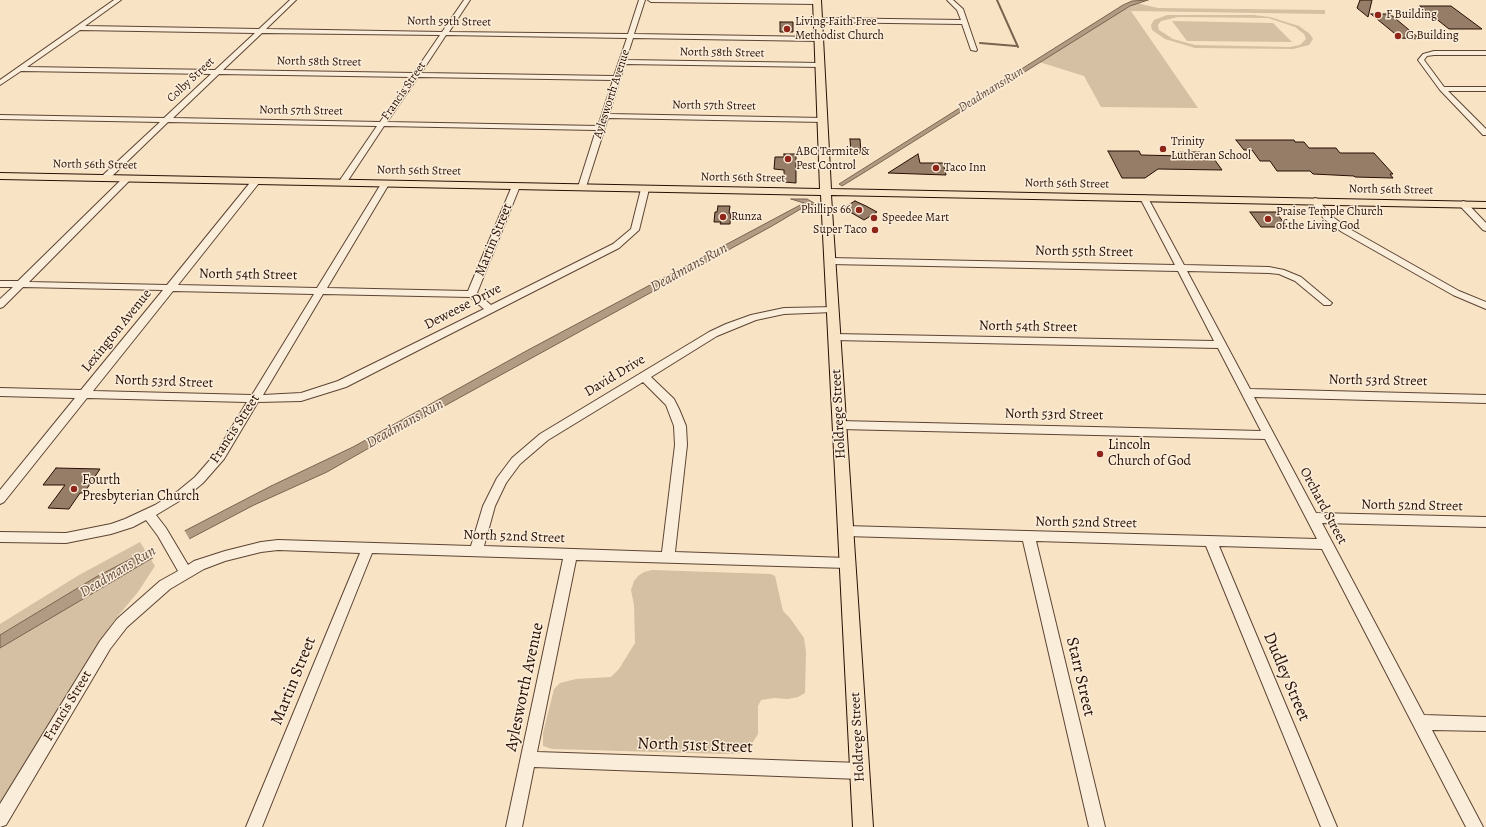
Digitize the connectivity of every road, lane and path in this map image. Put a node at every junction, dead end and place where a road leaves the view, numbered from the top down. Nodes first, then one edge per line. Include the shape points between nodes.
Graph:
1 (118, 0) edge
2 (293, 0) edge
3 (467, 0) edge
4 (642, 0) edge
5 (651, 0) edge
6 (950, 0) edge
7 (818, 1) edge
8 (818, 20) junction
9 (964, 22) junction
10 (78, 28) junction
11 (261, 31) junction
12 (444, 33) junction
13 (631, 36) junction
14 (819, 39) junction
15 (974, 50) dead end
16 (1486, 53) edge
17 (622, 62) junction
18 (820, 66) junction
19 (21, 69) junction
20 (218, 72) junction
21 (416, 75) junction
22 (617, 78) junction
23 (0, 83) edge
24 (1442, 89) junction
25 (1486, 89) edge
26 (605, 116) junction
27 (0, 117) edge
28 (166, 120) junction
29 (823, 120) junction
30 (382, 124) junction
31 (601, 128) junction
32 (1486, 133) edge
33 (0, 176) edge
34 (105, 178) junction
35 (127, 179) junction
36 (256, 181) junction
37 (342, 183) junction
38 (385, 184) junction
39 (516, 186) junction
40 (582, 187) junction
41 (646, 189) junction
42 (826, 192) junction
43 (1144, 198) junction
44 (1315, 201) junction
45 (1463, 204) junction
46 (1486, 205) edge
47 (1486, 228) edge
48 (830, 262) junction
49 (1180, 268) junction
50 (0, 284) edge
51 (21, 284) junction
52 (170, 287) junction
53 (320, 291) junction
54 (472, 294) junction
55 (1327, 303) dead end
56 (0, 305) edge
57 (1486, 306) edge
58 (490, 309) junction
59 (833, 309) junction
60 (834, 336) junction
61 (1221, 345) junction
62 (644, 376) junction
63 (0, 392) edge
64 (1246, 393) junction
65 (84, 394) junction
66 (254, 399) junction
67 (1484, 401) edge
68 (840, 425) junction
69 (1268, 435) junction
70 (0, 499) edge
71 (149, 514) junction
72 (1312, 518) junction
73 (1486, 522) edge
74 (845, 531) junction
75 (1028, 536) junction
76 (0, 537) edge
77 (1210, 541) junction
78 (1326, 544) junction
79 (368, 548) junction
80 (476, 551) junction
81 (571, 554) junction
82 (668, 557) junction
83 (847, 563) junction
84 (185, 572) junction
85 (1420, 722) junction
86 (1486, 724) edge
87 (528, 759) junction
88 (860, 771) junction
89 (0, 819) edge
90 (254, 827) edge
91 (514, 827) edge
92 (863, 827) edge
93 (1097, 827) edge
94 (1329, 827) edge
95 (1475, 827) edge

1 - 10 street
2 - 11 street, Colby Street
3 - 12 street, Francis Street
4 - 13 street, Aylesworth Avenue
5 - 7 street
6 - 9 street via 959,7
7 - 8 main road, Holdrege Street
8 - 9 street
8 - 14 main road, Holdrege Street
9 - 15 street
10 - 11 street, North 59th Street
10 - 19 street
11 - 12 street, North 59th Street
11 - 20 street, Colby Street
12 - 13 street, North 59th Street
12 - 21 street, Francis Street
13 - 14 street, North 59th Street
13 - 17 street, Aylesworth Avenue
14 - 18 main road, Holdrege Street
16 - 24 street via 1445,52 1428,54 1422,58 1421,62
17 - 18 street, North 58th Street
17 - 22 street, Aylesworth Avenue
18 - 29 main road, Holdrege Street
19 - 20 street, North 58th Street
19 - 23 street
20 - 21 street, North 58th Street
20 - 28 street, Colby Street
21 - 22 street, North 58th Street
21 - 30 street, Francis Street
22 - 26 street, Aylesworth Avenue
24 - 25 street
24 - 32 street
26 - 29 street, North 57th Street
26 - 31 street, Aylesworth Avenue
27 - 28 street, North 57th Street
28 - 30 street, North 57th Street
28 - 34 street, Colby Street
29 - 42 main road, Holdrege Street
30 - 31 street, North 57th Street
30 - 37 street, Francis Street
31 - 40 street, Aylesworth Avenue
33 - 34 main road, North 56th Street
34 - 35 main road, North 56th Street
35 - 36 main road, North 56th Street
35 - 51 street
36 - 37 main road, North 56th Street
36 - 52 street, Lexington Avenue
37 - 38 main road, North 56th Street
38 - 39 main road, North 56th Street
38 - 53 street, Francis Street
39 - 40 main road, North 56th Street
39 - 54 street, Martin Street
40 - 41 main road, North 56th Street
41 - 42 main road, North 56th Street
41 - 58 street, Deweese Drive via 635,230 624,241
42 - 43 main road, North 56th Street
42 - 48 main road, Holdrege Street
43 - 44 main road, North 56th Street
43 - 49 street, Orchard Street
44 - 45 main road, North 56th Street
44 - 57 street via 1327,217 1345,230 1456,293
45 - 46 main road, North 56th Street
45 - 47 street
48 - 49 street, North 55th Street
48 - 59 main road, Holdrege Street
49 - 55 street, North 55th Street via 1281,272 1303,282
49 - 61 street, Orchard Street
50 - 51 street, North 54th Street
51 - 52 street, North 54th Street
51 - 56 street
52 - 53 street, North 54th Street
52 - 65 street, Lexington Avenue
53 - 54 street, North 54th Street
53 - 66 street, Francis Street
54 - 58 street
58 - 66 street, Deweese Drive via 334,387 295,398
59 - 60 main road, Holdrege Street
59 - 62 street, David Drive via 784,310 741,321 713,334
60 - 61 street, North 54th Street
60 - 68 main road, Holdrege Street
61 - 64 street, Orchard Street
62 - 80 street, David Drive via 544,437 516,461 494,494
62 - 82 street via 670,402 680,426 681,445
63 - 65 street, North 53rd Street
64 - 67 street, North 53rd Street
64 - 69 street, Orchard Street
65 - 66 street, North 53rd Street
65 - 70 street, Lexington Avenue
66 - 71 street, Francis Street via 220,456 207,472 182,494
68 - 69 street, North 53rd Street
68 - 74 main road, Holdrege Street
69 - 72 street, Orchard Street
71 - 76 street via 119,527 75,537
71 - 84 street
72 - 73 street, North 52nd Street
72 - 78 street, Orchard Street
74 - 75 street, North 52nd Street
74 - 83 main road, Holdrege Street
75 - 77 street, North 52nd Street
75 - 93 street, Starr Street
77 - 78 street, North 52nd Street
77 - 94 street, Dudley Street
78 - 85 street, Orchard Street
79 - 80 street, North 52nd Street
79 - 84 street, North 52nd Street via 278,545 261,547 213,560
79 - 90 street, Martin Street
80 - 81 street, North 52nd Street
81 - 82 street, North 52nd Street
81 - 87 street, Aylesworth Avenue
82 - 83 street, North 52nd Street
83 - 88 main road, Holdrege Street
84 - 89 street, Francis Street via 148,599 114,633
85 - 86 street
85 - 95 street, Orchard Street
87 - 88 street, North 51st Street
87 - 91 street, Aylesworth Avenue
88 - 92 main road, Holdrege Street

